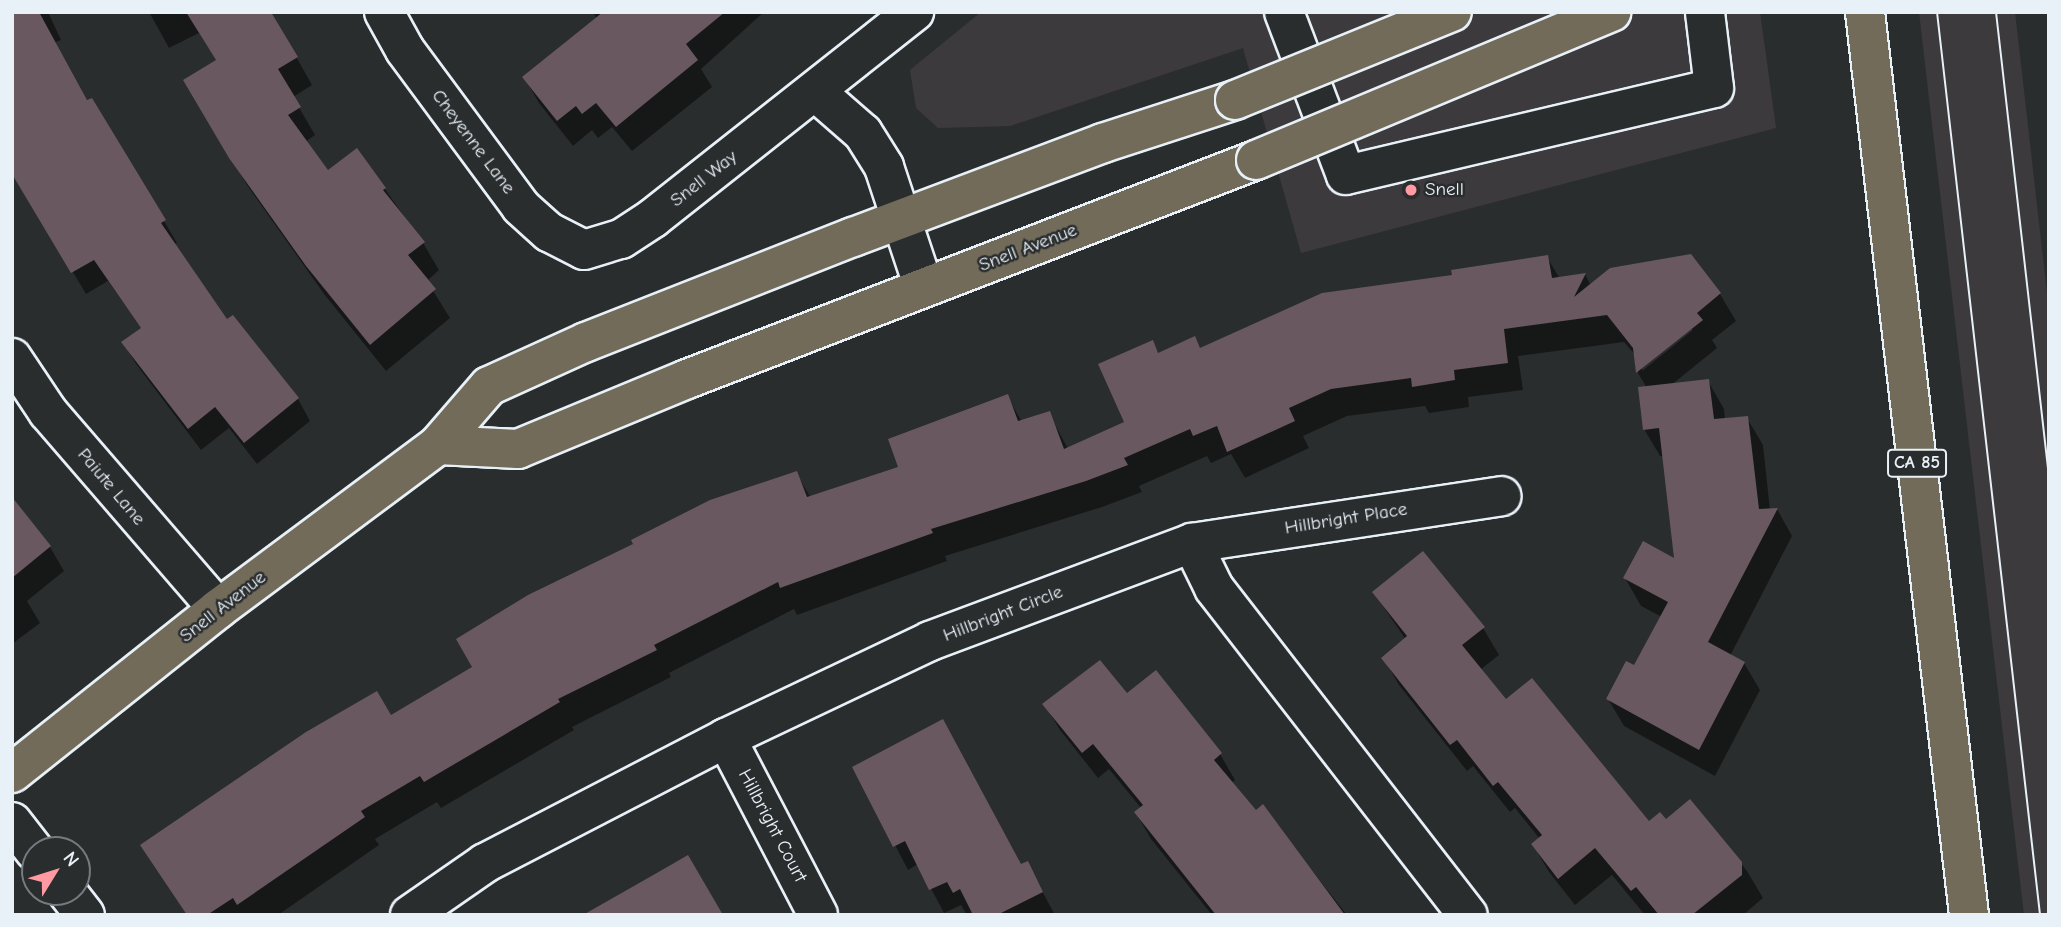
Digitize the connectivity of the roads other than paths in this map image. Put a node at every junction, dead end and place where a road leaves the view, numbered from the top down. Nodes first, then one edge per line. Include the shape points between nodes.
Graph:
1 (384, 12) edge
2 (914, 12) edge
3 (1284, 12) edge
4 (1452, 12) edge
5 (1611, 12) edge
6 (1705, 12) edge
7 (1865, 12) edge
8 (816, 92) junction
9 (902, 220) junction
10 (584, 250) joint
11 (924, 288) junction
12 (12, 358) edge
13 (438, 445) junction
14 (1501, 496) dead end
15 (1192, 543) junction
16 (218, 609) junction
17 (726, 737) junction
18 (12, 773) edge
19 (12, 822) edge
20 (23, 836) edge
21 (410, 915) edge
22 (818, 915) edge
23 (1468, 915) edge
24 (1969, 915) edge

1 - 10 street, Cheyenne Lane via 405,50 522,207 549,232
2 - 8 street, Snell Way
3 - 6 street via 1346,175 1714,88
4 - 9 main road, Snell Avenue, bridge via 1235,100 1104,143
5 - 11 main road, Snell Avenue, bridge via 1256,160
7 - 24 main road, CA 85
8 - 9 street via 863,133 884,167
8 - 10 street, Snell Way via 653,218 621,239
9 - 11 street
9 - 13 main road, Snell Avenue via 586,342 489,386
11 - 13 main road, Snell Avenue via 518,449
12 - 16 street, Paiute Lane via 48,412
13 - 16 main road, Snell Avenue
14 - 15 street, Hillbright Place
15 - 17 street, Hillbright Circle via 930,641
15 - 23 street via 1214,588
16 - 18 main road, Snell Avenue
17 - 21 street, Hillbright Circle via 485,863
17 - 22 street, Hillbright Court
19 - 20 street

